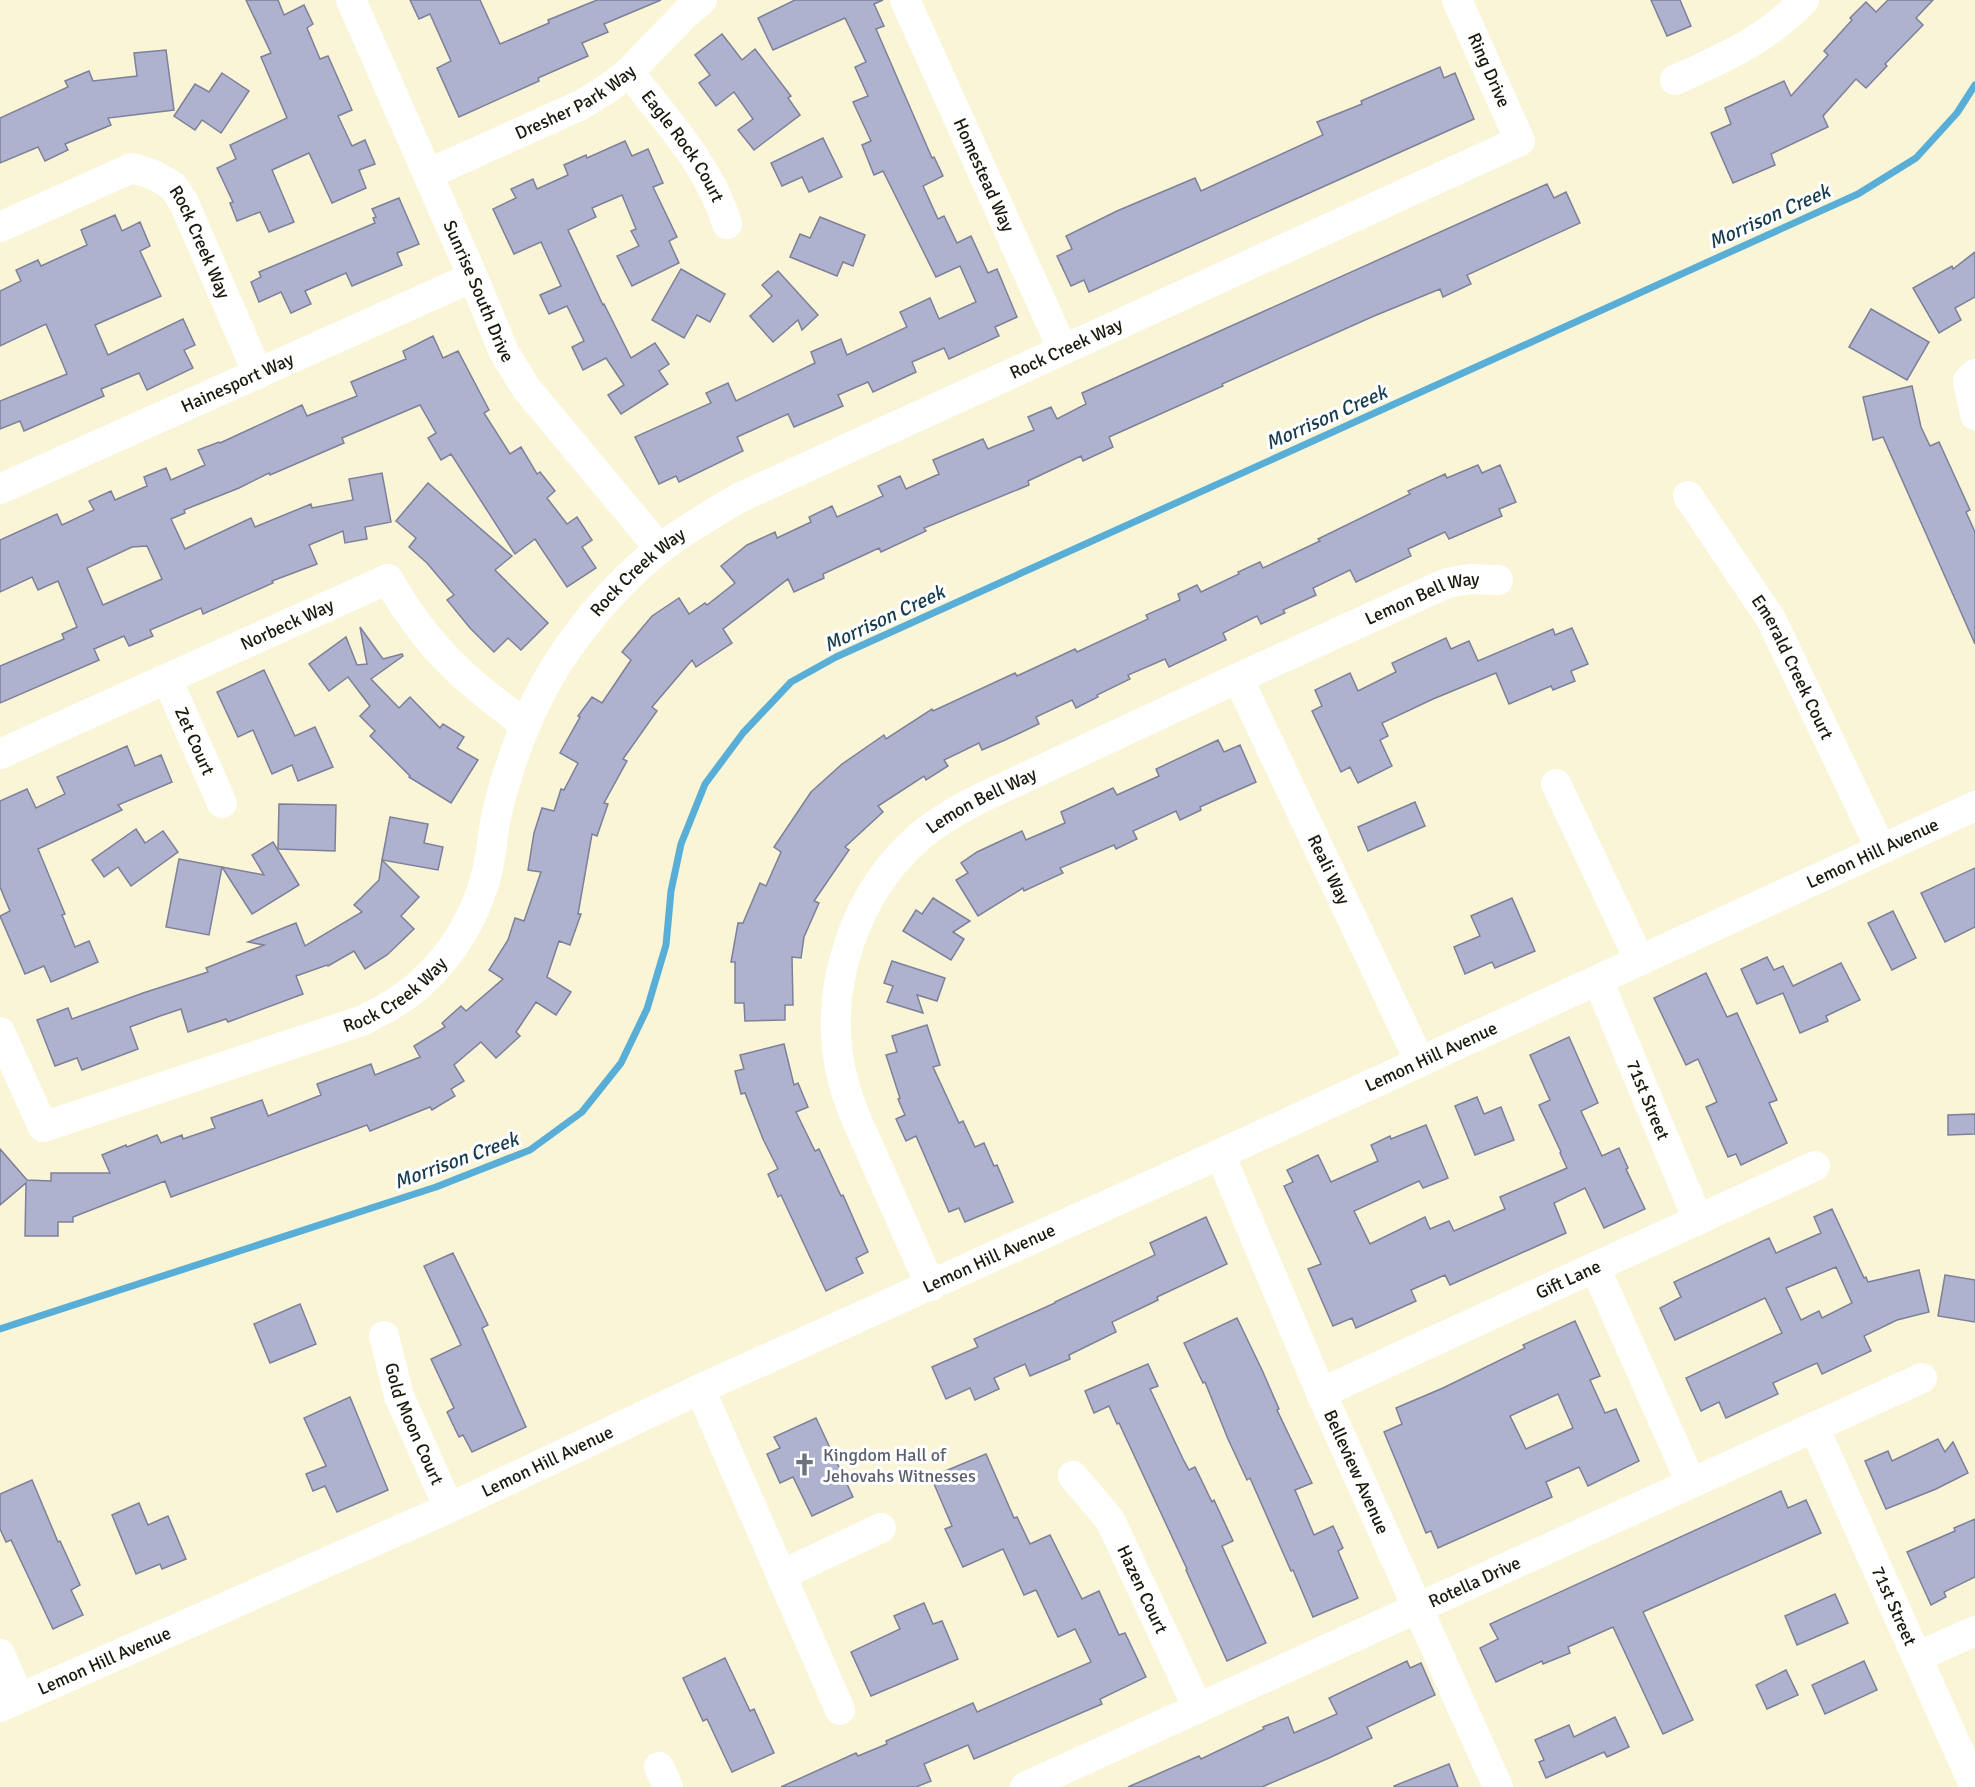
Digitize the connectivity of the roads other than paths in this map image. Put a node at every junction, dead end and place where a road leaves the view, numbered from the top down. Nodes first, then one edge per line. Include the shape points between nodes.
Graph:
1 (351, 0) edge
2 (702, 0) edge
3 (905, 0) edge
4 (1457, 0) edge
5 (1804, 0) edge
6 (629, 72) junction
7 (1675, 80) dead end
8 (1520, 141) joint
9 (428, 174) junction
10 (728, 224) dead end
11 (0, 227) edge
12 (473, 277) junction
13 (1063, 351) junction
14 (258, 374) junction
15 (1975, 374) edge
16 (1975, 415) edge
17 (0, 489) edge
18 (1688, 496) dead end
19 (660, 549) junction
20 (1498, 580) dead end
21 (1238, 678) junction
22 (167, 679) junction
23 (526, 725) junction
24 (0, 754) edge
25 (1556, 783) dead end
26 (222, 803) dead end
27 (1975, 806) edge
28 (1881, 849) junction
29 (1640, 961) junction
30 (1598, 980) junction
31 (0, 1032) edge
32 (1420, 1062) junction
33 (1220, 1154) junction
34 (1815, 1166) dead end
35 (1698, 1220) junction
36 (1595, 1267) junction
37 (931, 1286) junction
38 (384, 1336) dead end
39 (1922, 1378) dead end
40 (700, 1389) junction
41 (1321, 1392) junction
42 (1814, 1427) junction
43 (1073, 1476) dead end
44 (1691, 1483) junction
45 (449, 1508) junction
46 (880, 1528) dead end
47 (781, 1575) junction
48 (1418, 1608) junction
49 (1975, 1631) edge
50 (0, 1654) edge
51 (1917, 1657) junction
52 (10, 1702) edge
53 (1198, 1708) junction
54 (840, 1710) dead end
55 (1025, 1787) edge
56 (1498, 1787) edge
57 (1975, 1787) edge

1 - 9 street, Sunrise South Drive
2 - 6 street, Dresher Park Way
3 - 13 street, Homestead Way
4 - 8 street, Ring Drive
5 - 7 street via 1769,33
6 - 9 street, Dresher Park Way via 580,105
6 - 10 street, Eagle Rock Court via 693,155
8 - 13 street, Rock Creek Way
9 - 12 street, Sunrise South Drive
11 - 14 street, Rock Creek Way via 132,168 164,180 184,203
12 - 14 street, Hainesport Way
12 - 19 street, Sunrise South Drive via 504,352 526,388
13 - 19 street, Rock Creek Way via 739,498
14 - 17 street, Hainesport Way
15 - 16 street via 1968,381
18 - 28 street, Emerald Creek Court via 1771,619
19 - 23 street, Rock Creek Way via 589,621 560,661
20 - 21 street, Lemon Bell Way via 1447,583
21 - 32 street, Reali Way
21 - 37 street, Lemon Bell Way via 950,814 919,837 895,862 856,924 838,990 836,1033 841,1072 850,1105
22 - 23 street, Norbeck Way via 388,579 419,628 452,667
22 - 24 street, Norbeck Way
22 - 26 street, Zet Court
23 - 31 street, Rock Creek Way via 508,771 486,878 476,906 441,963 396,1002 364,1020 43,1126
25 - 29 street
27 - 28 street, Lemon Hill Avenue
28 - 29 street, Lemon Hill Avenue
29 - 30 street, Lemon Hill Avenue
30 - 32 street, Lemon Hill Avenue
30 - 35 street, 71st Street
32 - 33 street, Lemon Hill Avenue
33 - 37 street, Lemon Hill Avenue
33 - 41 street, Belleview Avenue
34 - 35 street, Gift Lane
35 - 36 street, Gift Lane
36 - 41 street, Gift Lane
36 - 44 street
37 - 40 street, Lemon Hill Avenue
38 - 45 street, Gold Moon Court via 399,1396
39 - 42 street, Rotella Drive
40 - 45 street, Lemon Hill Avenue
40 - 47 street
41 - 48 street, Belleview Avenue
42 - 44 street, Rotella Drive
42 - 51 street, 71st Street
43 - 53 street, Hazen Court via 1110,1520
44 - 48 street, Rotella Drive
45 - 52 street, Lemon Hill Avenue
46 - 47 street
47 - 54 street
48 - 53 street, Rotella Drive
48 - 56 street, Belleview Avenue
49 - 51 street
50 - 52 street
51 - 57 street, 71st Street
53 - 55 street, Rotella Drive

